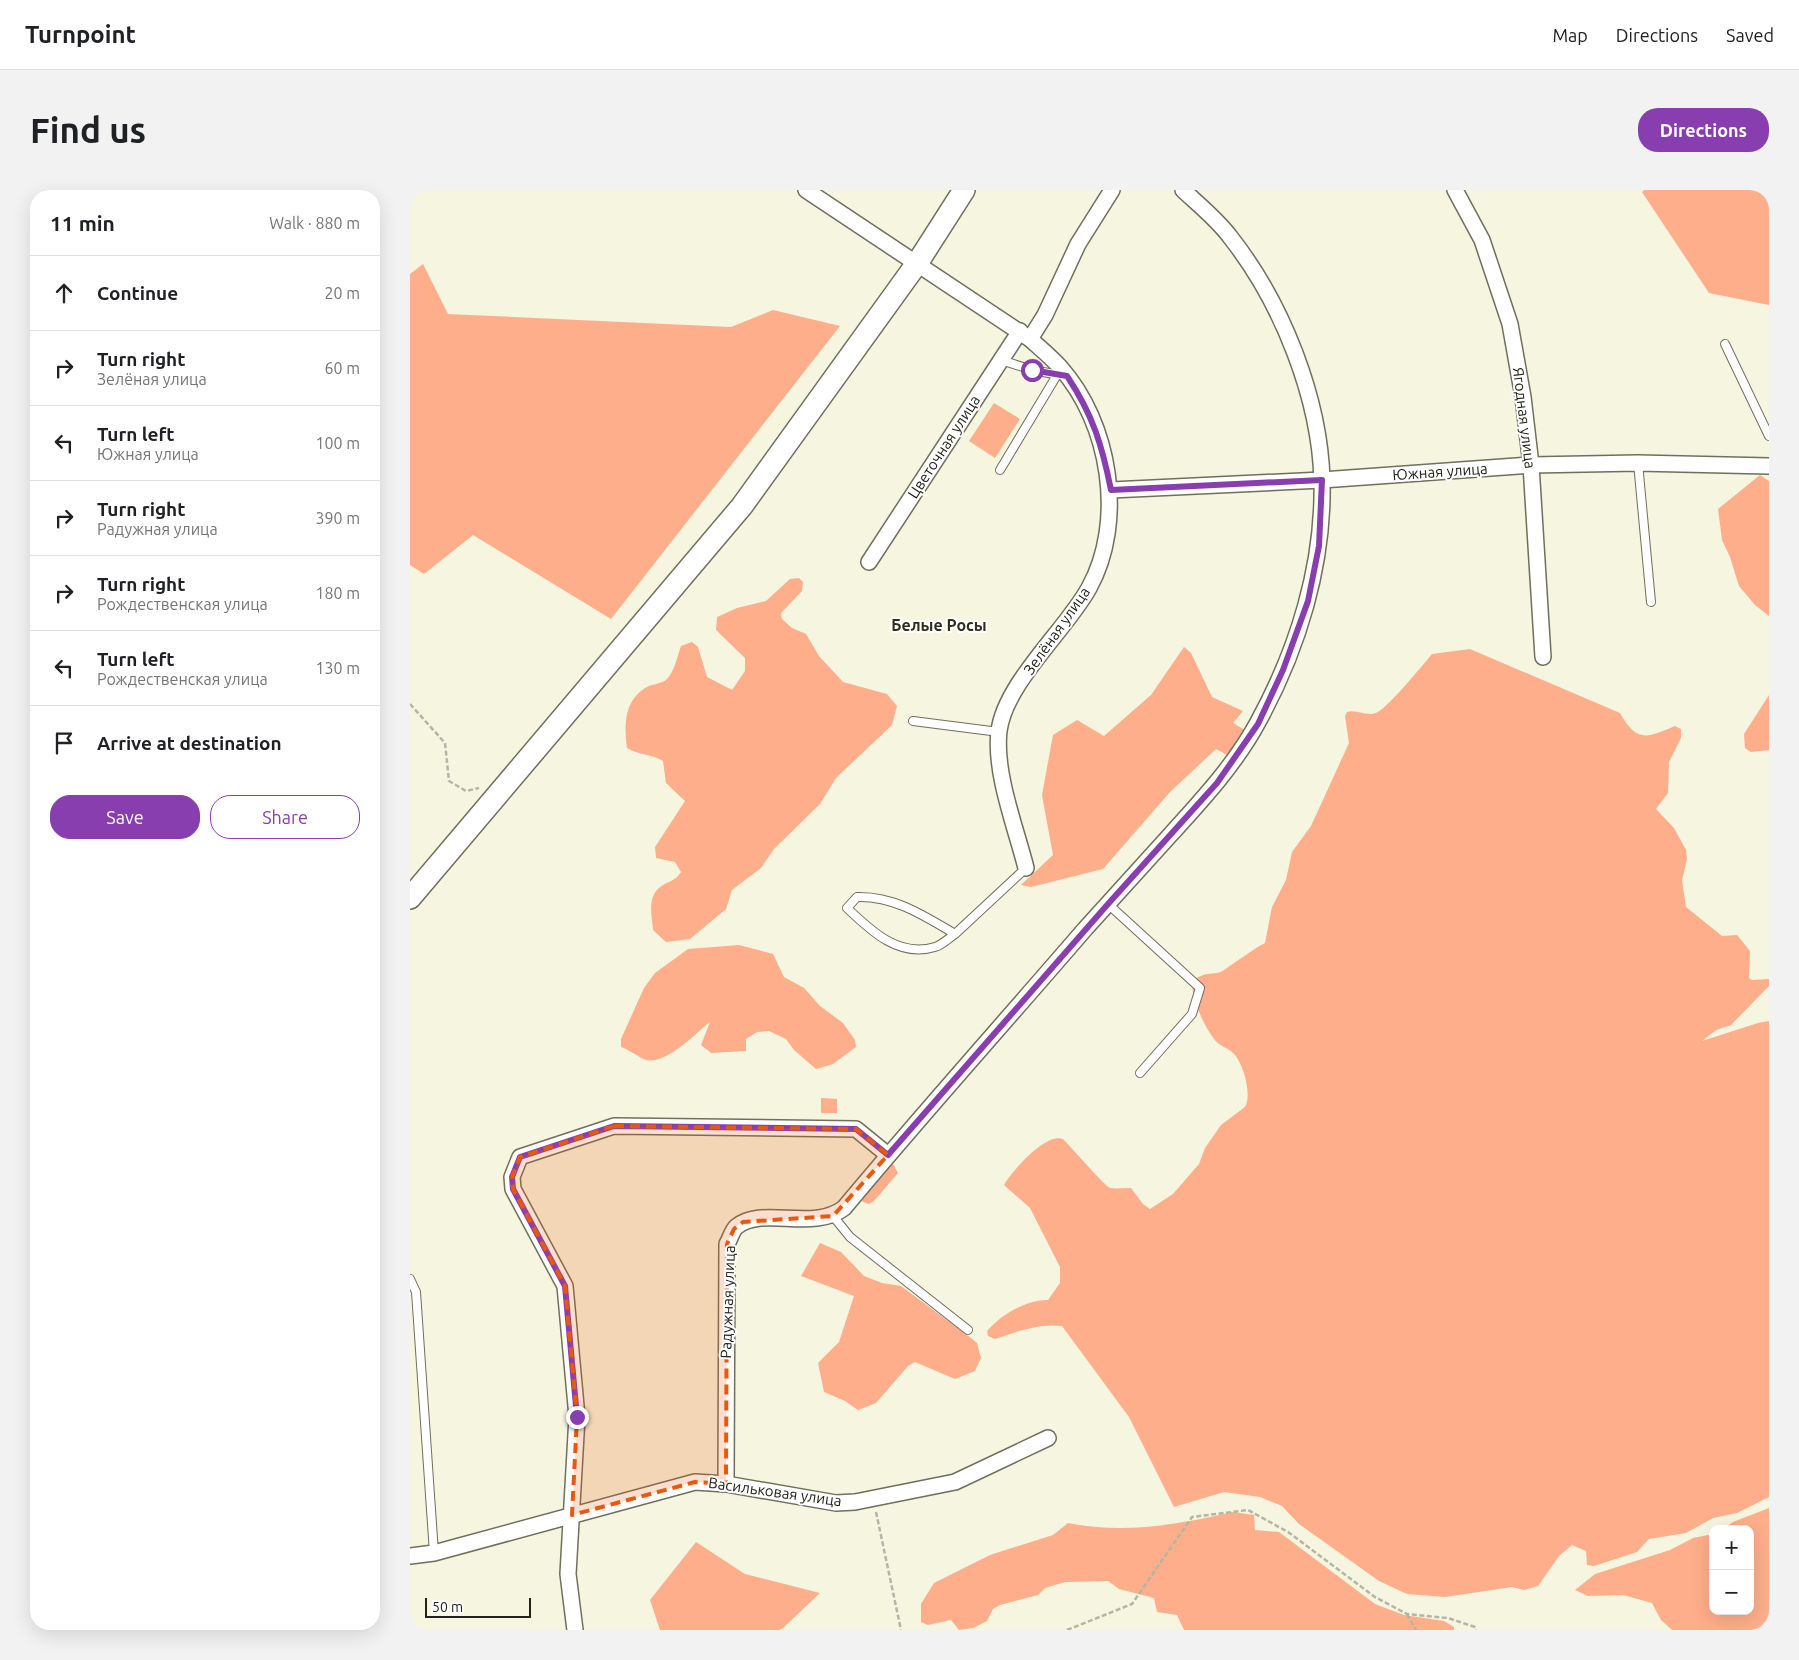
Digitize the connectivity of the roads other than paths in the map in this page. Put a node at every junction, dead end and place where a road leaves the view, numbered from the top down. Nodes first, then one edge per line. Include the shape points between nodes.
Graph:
1 (806, 190) edge
2 (964, 190) edge
3 (1112, 190) edge
4 (1183, 190) edge
5 (1455, 190) edge
6 (830, 196) edge
7 (918, 262) junction
8 (1025, 335) junction
9 (1725, 344) dead end
10 (1001, 360) junction
11 (1062, 376) junction
12 (1769, 436) edge
13 (1638, 463) junction
14 (1531, 465) junction
15 (1769, 466) edge
16 (1000, 470) dead end
17 (1322, 480) junction
18 (1111, 490) junction
19 (869, 562) dead end
20 (1651, 602) dead end
21 (1542, 657) dead end
22 (913, 721) dead end
23 (999, 732) junction
24 (1026, 868) joint
25 (410, 898) edge
26 (1108, 904) junction
27 (955, 934) junction
28 (1140, 1073) dead end
29 (888, 1155) junction
30 (833, 1216) junction
31 (410, 1279) edge
32 (968, 1330) dead end
33 (1048, 1438) dead end
34 (726, 1484) junction
35 (572, 1515) junction
36 (434, 1553) junction
37 (410, 1556) edge
38 (575, 1630) edge

1 - 6 street, Зелёная улица
2 - 7 main road
3 - 8 street, Цветочная улица via 1078,244 1045,315
4 - 17 street via 1230,236 1270,296 1298,359 1314,417
5 - 14 street, Ягодная улица via 1482,240 1510,324 1524,398
6 - 7 street, Зелёная улица
7 - 8 street, Зелёная улица
7 - 25 main road via 742,506
8 - 10 street, Цветочная улица
8 - 11 street, Зелёная улица via 1061,368
9 - 12 lane
10 - 11 lane
10 - 19 street, Цветочная улица
11 - 16 lane
11 - 18 street, Зелёная улица via 1089,413 1102,448
13 - 14 street, Южная улица
13 - 15 street, Южная улица
13 - 20 lane
14 - 17 street, Южная улица
14 - 21 street, Ягодная улица
17 - 18 street, Южная улица
17 - 26 street via 1319,546 1308,601 1283,670 1258,724 1217,783
18 - 23 street, Зелёная улица via 1101,558 1090,587 1008,700
22 - 23 lane
23 - 24 street, Зелёная улица via 1004,784
24 - 27 lane
26 - 28 lane via 1200,988 1192,1014
26 - 29 street
27 - 27 lane via 917,912 875,897 857,897 847,908 873,933 894,945 920,950 937,946
29 - 30 street via 844,1208
29 - 35 street via 856,1129 614,1126 520,1157 512,1177 513,1189 565,1286 577,1417
30 - 32 lane via 850,1237
30 - 34 street, Радужная улица via 743,1222 734,1229 727,1244
31 - 36 lane via 416,1292
33 - 34 street, Васильковая улица via 955,1482 836,1504
34 - 35 street, Васильковая улица via 695,1482
35 - 36 street, Васильковая улица
35 - 38 street via 568,1574
36 - 37 street, Васильковая улица

